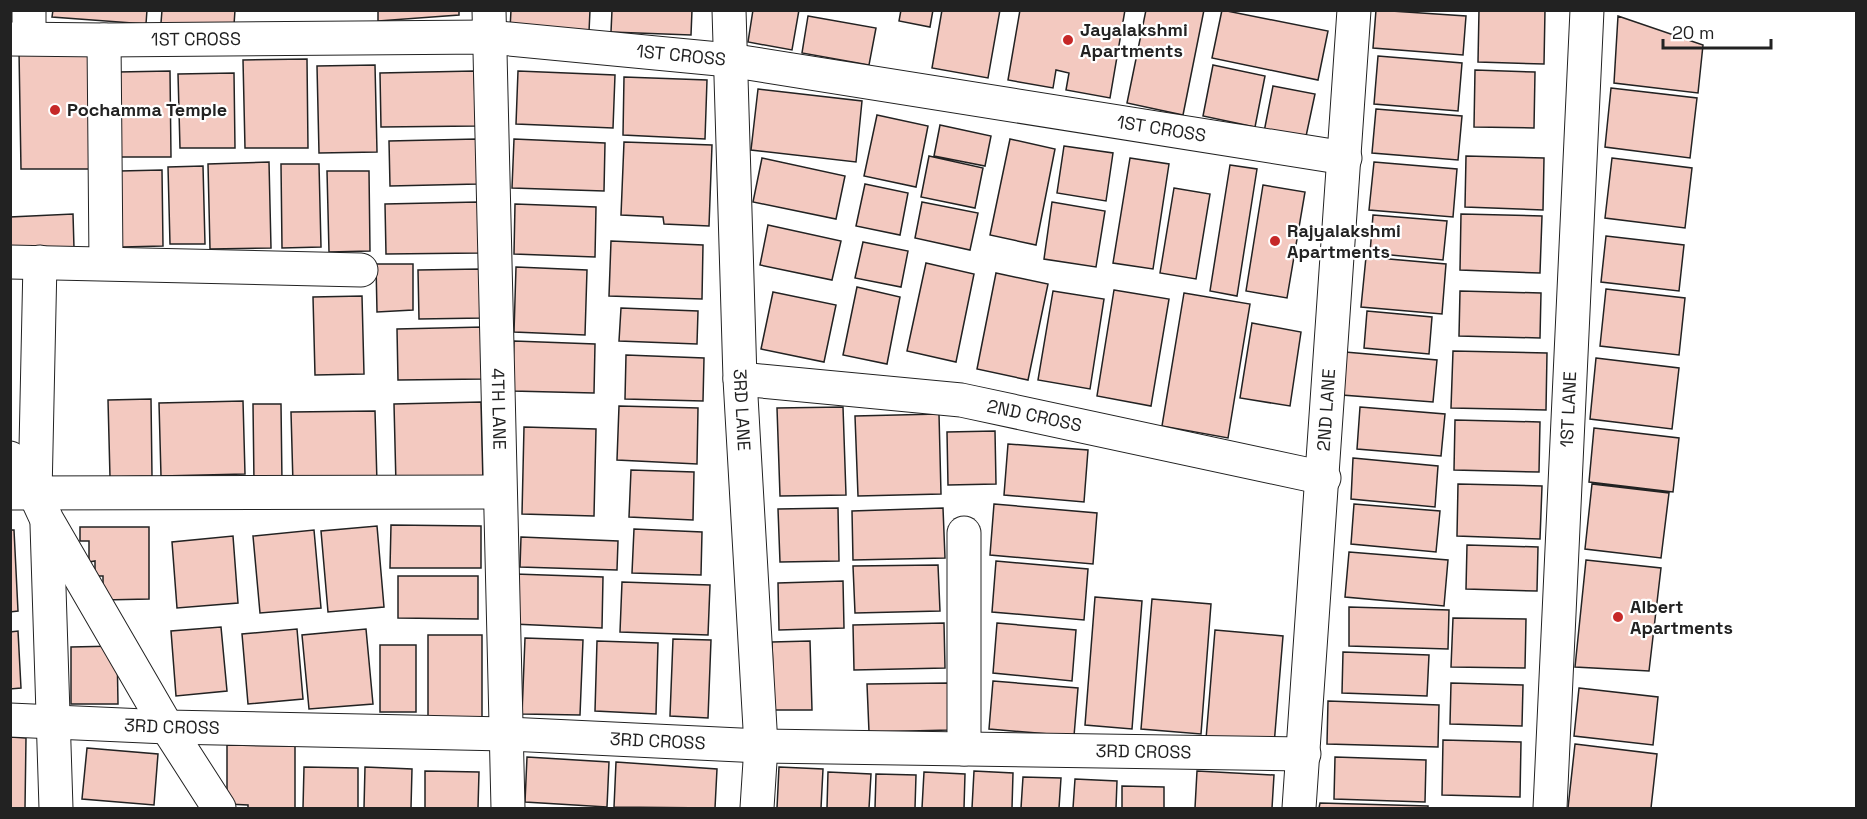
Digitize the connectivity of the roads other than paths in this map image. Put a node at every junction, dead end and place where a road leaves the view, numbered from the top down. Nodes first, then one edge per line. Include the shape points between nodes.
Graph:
1 (729, 10) edge
2 (1354, 10) edge
3 (1587, 10) edge
4 (489, 24) edge
5 (23, 29) edge
6 (104, 40) junction
7 (729, 60) junction
8 (1345, 158) junction
9 (25, 262) edge
10 (106, 262) junction
11 (361, 270) dead end
12 (740, 379) junction
13 (10, 458) edge
14 (1324, 478) junction
15 (499, 492) junction
16 (31, 502) edge
17 (964, 533) dead end
18 (10, 720) edge
19 (54, 721) junction
20 (167, 727) junction
21 (506, 734) junction
22 (760, 746) junction
23 (964, 749) junction
24 (1304, 754) junction
25 (56, 808) edge
26 (219, 808) edge
27 (508, 808) edge
28 (757, 808) edge
29 (1299, 808) edge
30 (1550, 808) edge

1 - 7 street, 3RD LANE
2 - 8 street, 2ND LANE
3 - 30 street, 1ST LANE
4 - 6 street, 1ST CROSS
4 - 7 street, 1ST CROSS
4 - 15 street, 4TH LANE
5 - 6 street, 1ST CROSS
6 - 10 street
7 - 8 street, 1ST CROSS
7 - 12 street, 3RD LANE
8 - 14 street, 2ND LANE
9 - 10 street
9 - 16 street
10 - 11 street
12 - 14 street, 2ND CROSS via 961,400
12 - 22 street, 3RD LANE
13 - 16 street
14 - 24 street, 2ND LANE
15 - 16 street
15 - 21 street, 4TH LANE
16 - 19 street
16 - 20 street
17 - 23 street
18 - 19 street, 3RD CROSS
19 - 20 street, 3RD CROSS
19 - 25 street
20 - 21 street, 3RD CROSS
20 - 26 street
21 - 22 street, 3RD CROSS
21 - 27 street, 4TH LANE
22 - 23 street, 3RD CROSS
22 - 28 street, 3RD LANE
23 - 24 street, 3RD CROSS
24 - 29 street, 2ND LANE

